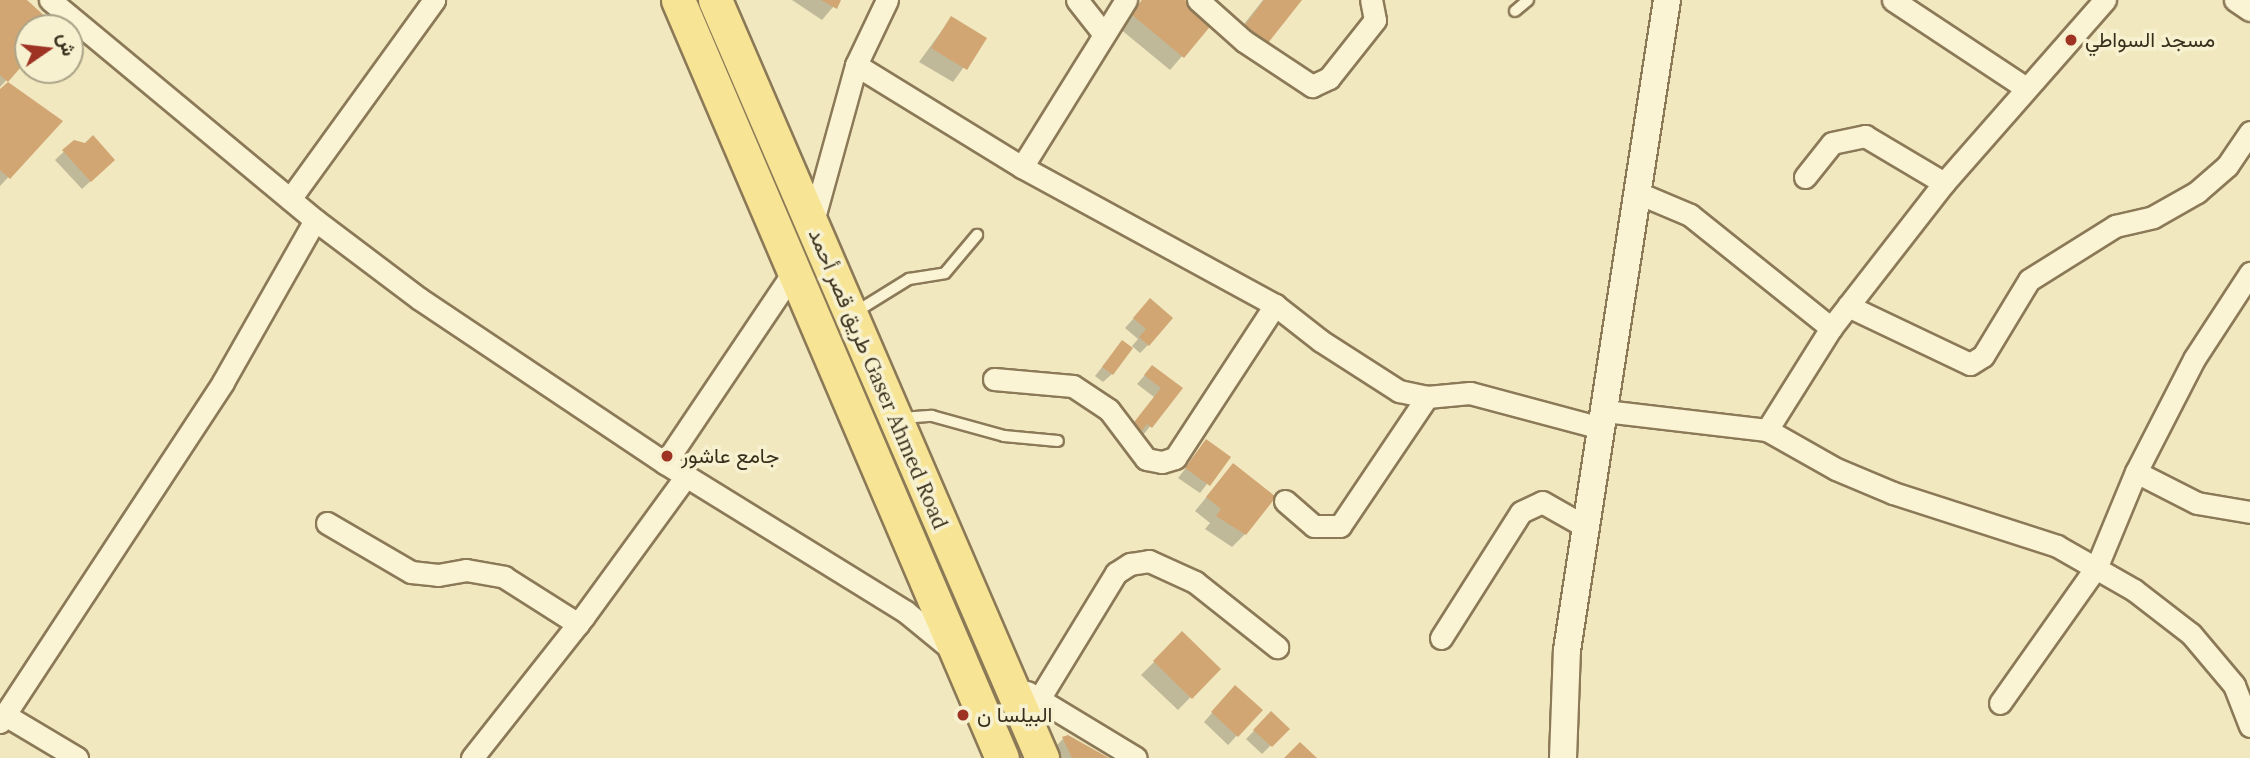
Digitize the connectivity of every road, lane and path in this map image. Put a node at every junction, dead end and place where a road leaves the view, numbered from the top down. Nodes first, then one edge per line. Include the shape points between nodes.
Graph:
1 (50, 0) edge
2 (434, 0) edge
3 (678, 0) edge
4 (715, 0) edge
5 (887, 0) edge
6 (1077, 0) edge
7 (1126, 0) edge
8 (1198, 0) edge
9 (1371, 0) edge
10 (1528, 0) edge
11 (1667, 0) edge
12 (1894, 0) edge
13 (2105, 0) edge
14 (2235, 0) edge
15 (2250, 10) edge
16 (1515, 12) dead end
17 (1103, 33) junction
18 (856, 65) junction
19 (2026, 88) junction
20 (2250, 132) edge
21 (1022, 167) junction
22 (1805, 177) dead end
23 (1944, 184) junction
24 (1638, 194) junction
25 (290, 199) junction
26 (315, 220) junction
27 (812, 225) junction
28 (977, 235) dead end
29 (794, 271) junction
30 (2250, 273) edge
31 (1275, 305) junction
32 (1848, 306) junction
33 (850, 316) junction
34 (1831, 328) junction
35 (994, 379) dead end
36 (1427, 397) junction
37 (895, 419) junction
38 (1603, 419) junction
39 (1767, 430) junction
40 (1058, 441) dead end
41 (665, 463) junction
42 (2136, 472) junction
43 (686, 476) junction
44 (1285, 500) dead end
45 (2250, 512) edge
46 (327, 523) dead end
47 (1586, 527) junction
48 (2097, 566) junction
49 (578, 624) junction
50 (1441, 638) dead end
51 (1278, 647) dead end
52 (956, 652) junction
53 (1007, 680) junction
54 (1039, 699) junction
55 (2000, 703) dead end
56 (2, 718) edge
57 (2250, 726) edge
58 (77, 758) edge
59 (472, 758) edge
60 (1002, 758) edge
61 (1042, 758) edge
62 (1136, 758) edge
63 (1563, 758) edge

1 - 25 street
2 - 25 street
3 - 29 main road, طريق قصر أحمد Gaser Ahmed Road
4 - 27 main road, طريق قصر أحمد Gaser Ahmed Road
5 - 18 street
6 - 17 street
7 - 17 street
8 - 9 street via 1244,41 1312,86 1329,78 1375,20
10 - 16 lane
11 - 24 street
12 - 19 street
13 - 19 street
14 - 15 street
17 - 21 street
18 - 21 street
18 - 27 street
19 - 23 street
20 - 32 street via 2227,166 2197,192 2153,217 2115,226 2029,280 1983,356 1970,364
21 - 31 street
22 - 23 street via 1832,144 1865,136
23 - 32 street
24 - 34 street via 1690,215
24 - 38 street
25 - 26 street
26 - 41 street via 420,299
26 - 56 street via 223,382
27 - 33 main road, طريق قصر أحمد Gaser Ahmed Road
28 - 33 lane via 945,273 909,279
29 - 41 street
29 - 52 main road, طريق قصر أحمد Gaser Ahmed Road
30 - 42 street via 2194,359
31 - 35 street via 1175,458 1162,462 1146,459 1109,410 1073,386
31 - 36 street via 1399,391
32 - 34 street
33 - 37 main road, طريق قصر أحمد Gaser Ahmed Road
34 - 39 street
36 - 38 street via 1470,393
36 - 44 street via 1340,527 1314,526
37 - 40 lane via 932,416 1004,436
37 - 53 main road, طريق قصر أحمد Gaser Ahmed Road
38 - 39 street
38 - 47 street
39 - 48 street via 1881,488 1999,524
41 - 43 street
42 - 45 street via 2197,503
42 - 48 street
43 - 49 street
43 - 52 street via 906,612
46 - 49 street via 411,572 438,575 466,570 504,576
47 - 50 street via 1542,502 1526,507
47 - 63 street via 1567,650
48 - 55 street
48 - 57 street via 2163,611 2215,658 2234,685
49 - 59 street
51 - 54 street via 1195,582 1149,561 1130,564 1116,573
52 - 60 main road, طريق قصر أحمد Gaser Ahmed Road
53 - 54 street
53 - 61 main road, طريق قصر أحمد Gaser Ahmed Road
54 - 62 street
56 - 58 street

